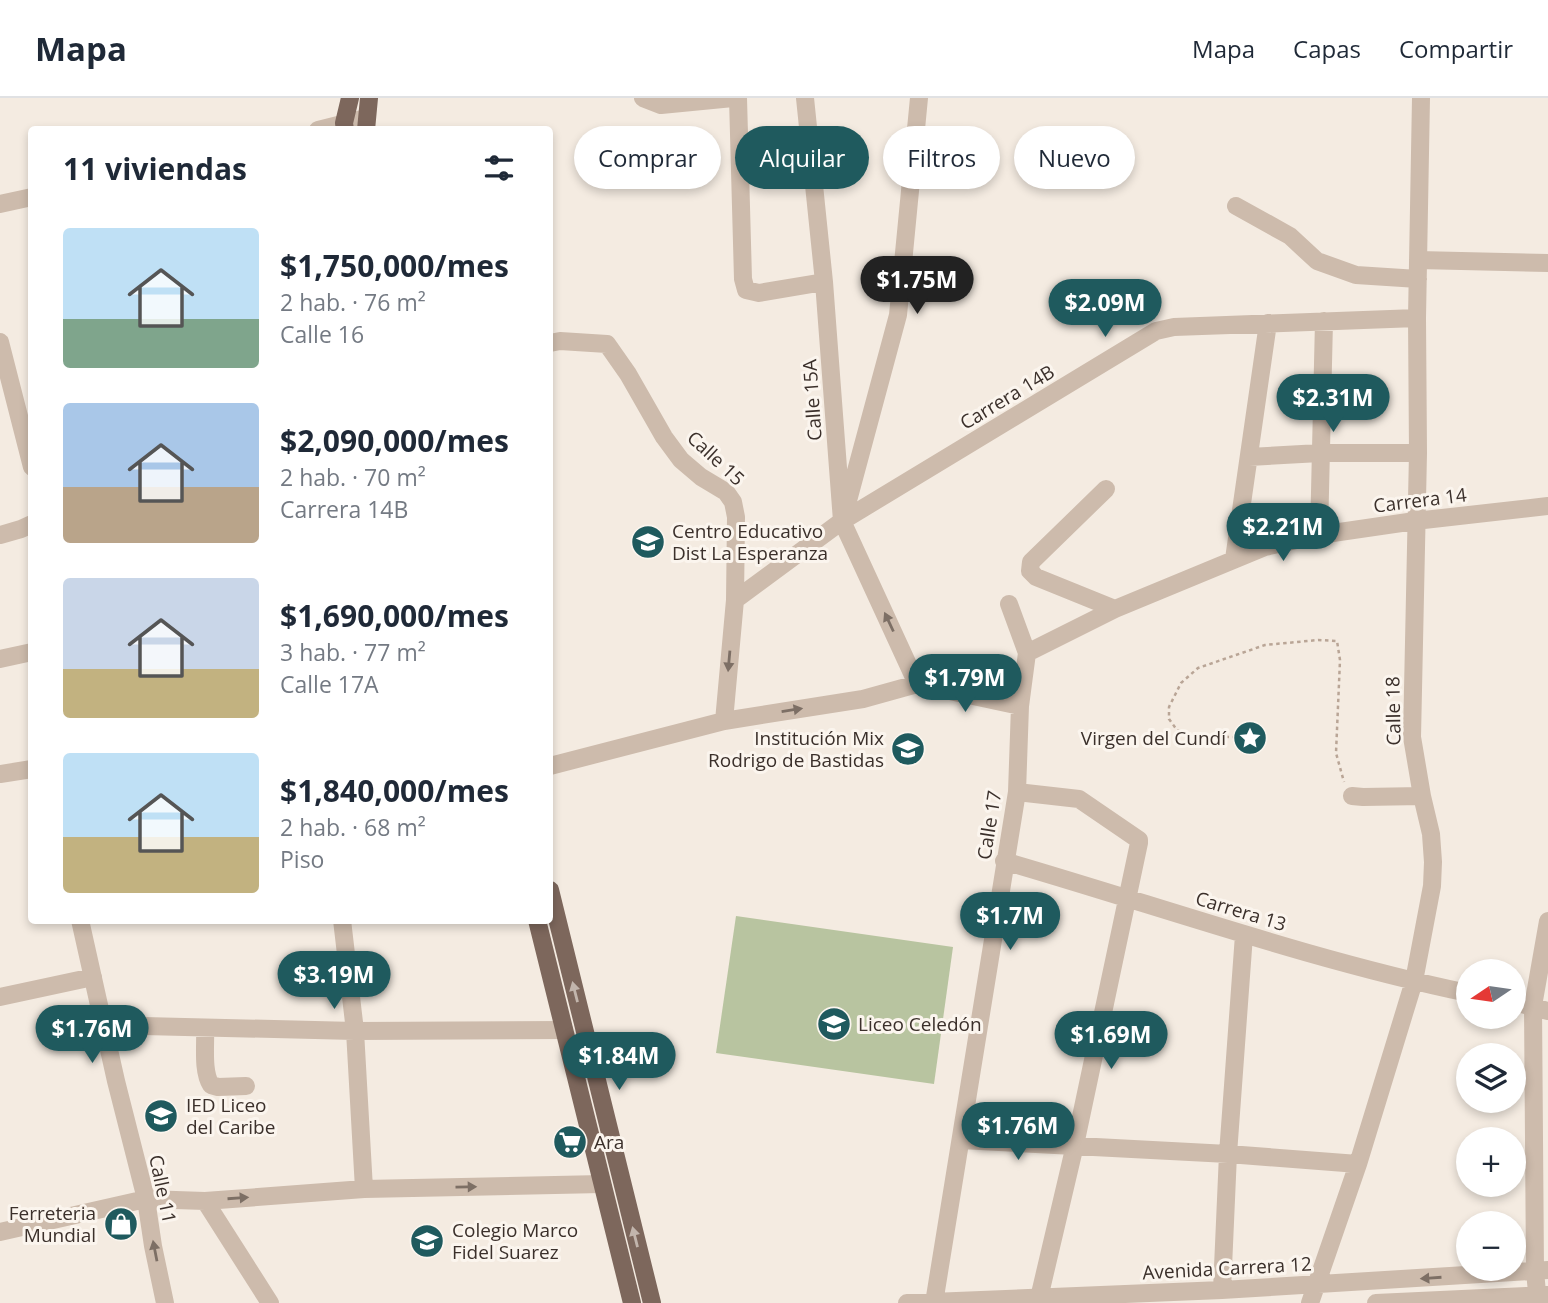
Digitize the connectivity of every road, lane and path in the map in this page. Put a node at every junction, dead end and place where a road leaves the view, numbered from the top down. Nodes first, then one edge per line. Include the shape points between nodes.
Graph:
1 (349, 98) edge
2 (369, 98) edge
3 (643, 98) edge
4 (733, 98) edge
5 (738, 98) edge
6 (805, 98) edge
7 (919, 98) edge
8 (1421, 98) edge
9 (366, 124) edge
10 (344, 126) edge
11 (28, 198) edge
12 (0, 204) edge
13 (1236, 206) dead end
14 (1418, 260) junction
15 (1548, 263) edge
16 (1418, 279) junction
17 (824, 282) junction
18 (1417, 318) junction
19 (1324, 321) junction
20 (1268, 323) junction
21 (0, 342) edge
22 (553, 342) edge
23 (28, 451) edge
24 (1320, 453) junction
25 (1418, 453) junction
26 (1249, 457) junction
27 (1106, 489) dead end
28 (1548, 506) edge
29 (842, 521) junction
30 (1415, 521) junction
31 (28, 526) edge
32 (0, 535) edge
33 (1319, 535) junction
34 (1234, 559) junction
35 (735, 600) junction
36 (1009, 604) dead end
37 (1115, 609) junction
38 (28, 653) edge
39 (1027, 653) junction
40 (0, 659) edge
41 (917, 684) junction
42 (1020, 706) junction
43 (724, 721) junction
44 (1250, 738) dead end
45 (553, 765) edge
46 (28, 770) edge
47 (0, 774) edge
48 (1017, 792) junction
49 (1352, 796) joint
50 (1422, 796) junction
51 (1004, 861) junction
52 (1127, 899) junction
53 (553, 902) edge
54 (1548, 921) edge
55 (81, 924) edge
56 (342, 924) edge
57 (538, 924) edge
58 (1244, 935) junction
59 (93, 977) junction
60 (1414, 981) junction
61 (1456, 990) edge
62 (0, 997) edge
63 (1541, 1008) edge
64 (103, 1024) junction
65 (205, 1028) junction
66 (564, 1030) junction
67 (355, 1031) junction
68 (246, 1086) dead end
69 (961, 1140) junction
70 (1075, 1145) junction
71 (1228, 1154) junction
72 (1358, 1164) junction
73 (603, 1184) junction
74 (364, 1189) junction
75 (146, 1199) junction
76 (205, 1201) junction
77 (0, 1232) edge
78 (1542, 1271) edge
79 (1315, 1285) junction
80 (1222, 1290) junction
81 (1039, 1298) junction
82 (1541, 1298) edge
83 (935, 1302) edge
84 (165, 1303) edge
85 (270, 1303) edge
86 (632, 1303) edge
87 (652, 1303) edge
88 (907, 1303) edge
89 (1310, 1303) edge
90 (1376, 1303) edge

1 - 10 main road
2 - 9 main road
3 - 4 street via 661,105
5 - 17 street via 746,290 759,293
6 - 17 street, Calle 15A
7 - 29 street via 898,315
8 - 14 street, Calle 18
9 - 10 street
11 - 12 street
13 - 16 street via 1290,236 1317,261 1356,275
14 - 15 street
14 - 16 street, Calle 18
16 - 18 street, Calle 18
17 - 29 street, Calle 15A
18 - 19 street, Carrera 14B
18 - 25 street, Calle 18
19 - 20 street, Carrera 14B
19 - 24 street
20 - 26 street
20 - 29 street, Carrera 14B via 1156,331
21 - 23 street
22 - 35 street, Calle 15 via 607,344 681,460 726,492 736,517
24 - 25 street
24 - 26 street
24 - 33 street
25 - 30 street, Calle 18
26 - 34 street
27 - 37 street via 1031,562 1030,571 1036,578
28 - 30 street, Carrera 14
29 - 35 street, Carrera 14B
41 -> 29 street, Calle 15A
30 - 33 street, Carrera 14
30 - 50 street, Calle 18 via 1412,737
31 - 32 street
33 - 34 street, Carrera 14
34 - 37 street, Carrera 14
35 -> 43 street, Calle 15
36 - 39 street, Calle 17
37 - 39 street, Carrera 14
38 - 40 street
39 - 42 street, Calle 17
41 - 42 street
43 -> 41 street via 863,699
42 - 48 street, Calle 17
43 - 45 street
44 - 49 path via 1177,730 1169,719 1169,707 1181,684 1198,668 1265,645 1336,641 1340,660 1336,753
46 - 47 street
48 - 51 street, Calle 17
48 - 52 street via 1079,799 1139,840
49 - 50 street
50 - 60 street, Calle 18 via 1431,834 1432,886
51 - 52 street, Carrera 13
51 - 69 street, Calle 17
52 - 58 street, Carrera 13
52 - 70 street
87 -> 53 main road
54 - 63 street
55 - 59 street, Calle 11
56 - 67 street
57 - 66 main road
58 - 60 street, Carrera 13
58 - 71 street
59 - 62 street
59 - 64 street, Calle 11
60 - 61 street, Carrera 13
60 - 72 street, Calle 18
63 - 78 street
64 - 65 street
64 - 75 street, Calle 11
65 - 67 street
65 - 68 street via 211,1085
66 - 67 street
66 - 73 main road
67 - 74 street
69 - 70 street
69 - 83 street, Calle 17
70 - 71 street
70 - 81 street
71 - 72 street
71 - 80 street
72 - 79 street, Calle 18
74 -> 73 street
73 - 86 main road
76 -> 74 street
75 - 76 street
75 - 77 street
84 -> 75 street, Calle 11
76 - 85 street
78 -> 79 street, Avenida Carrera 12
78 - 82 street
79 - 80 street, Avenida Carrera 12
79 - 89 street, Calle 18
80 - 81 street, Avenida Carrera 12
81 - 83 street, Avenida Carrera 12
82 - 90 street
83 - 88 street, Avenida Carrera 12

